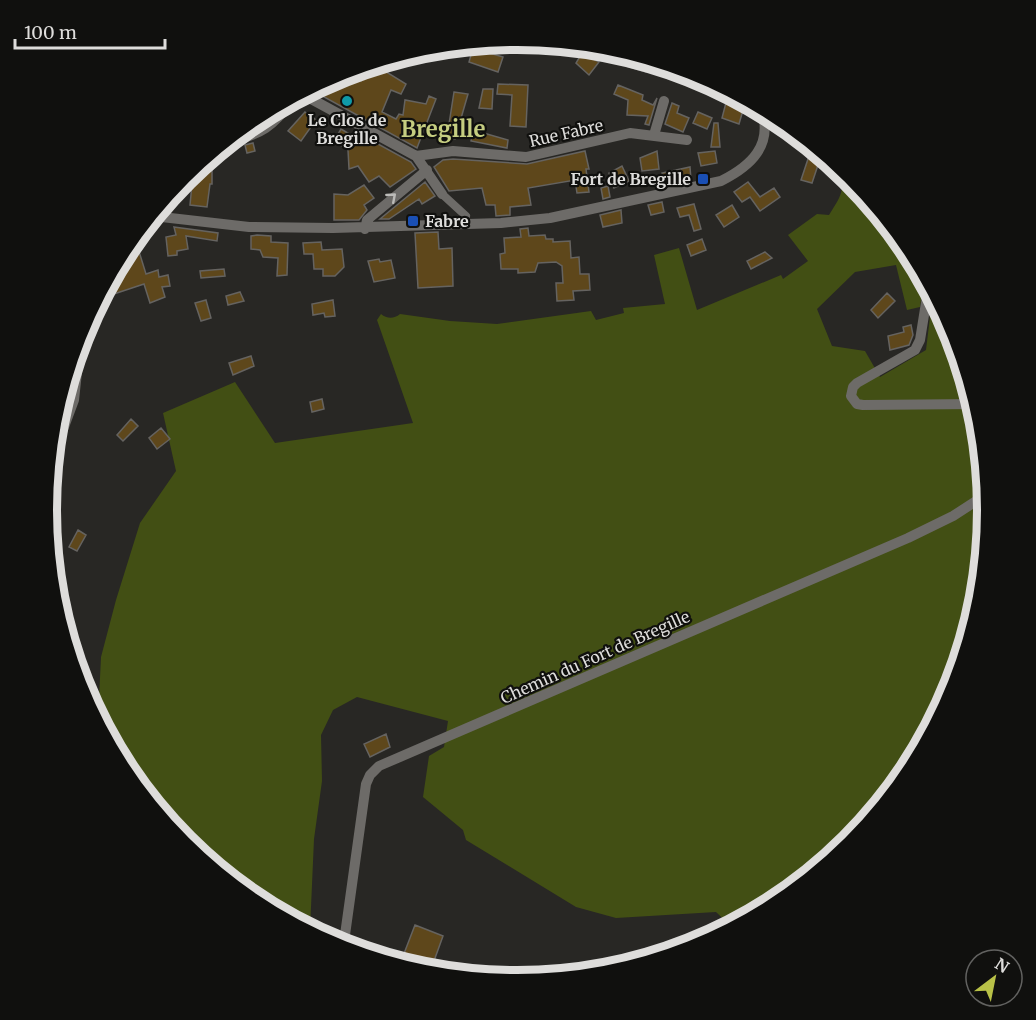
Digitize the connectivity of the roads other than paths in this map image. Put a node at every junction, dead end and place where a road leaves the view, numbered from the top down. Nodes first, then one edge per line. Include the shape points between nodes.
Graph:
1 (311, 99) edge
2 (664, 101) dead end
3 (281, 115) edge
4 (765, 121) edge
5 (654, 135) junction
6 (249, 137) edge
7 (687, 140) dead end
8 (416, 156) junction
9 (427, 170) junction
10 (442, 194) joint
11 (466, 216) dead end
12 (163, 217) edge
13 (364, 229) junction
14 (927, 298) edge
15 (76, 381) edge
16 (966, 404) edge
17 (66, 423) edge
18 (978, 500) edge
19 (345, 936) edge

1 - 8 street
2 - 5 street
3 - 6 street via 272,126
4 - 13 street via 760,150 742,170 721,181 519,222
5 - 7 street, Rue Fabre
5 - 8 street, Rue Fabre via 630,133 526,158 453,151
8 - 9 street
9 - 10 street
13 -> 9 street via 367,220
10 - 11 street
12 - 13 street via 249,227
14 - 16 street via 915,350 857,383 851,396 856,404 863,405
15 - 17 street
18 - 19 street, Chemin du Fort de Bregille via 908,538 379,766 366,784

